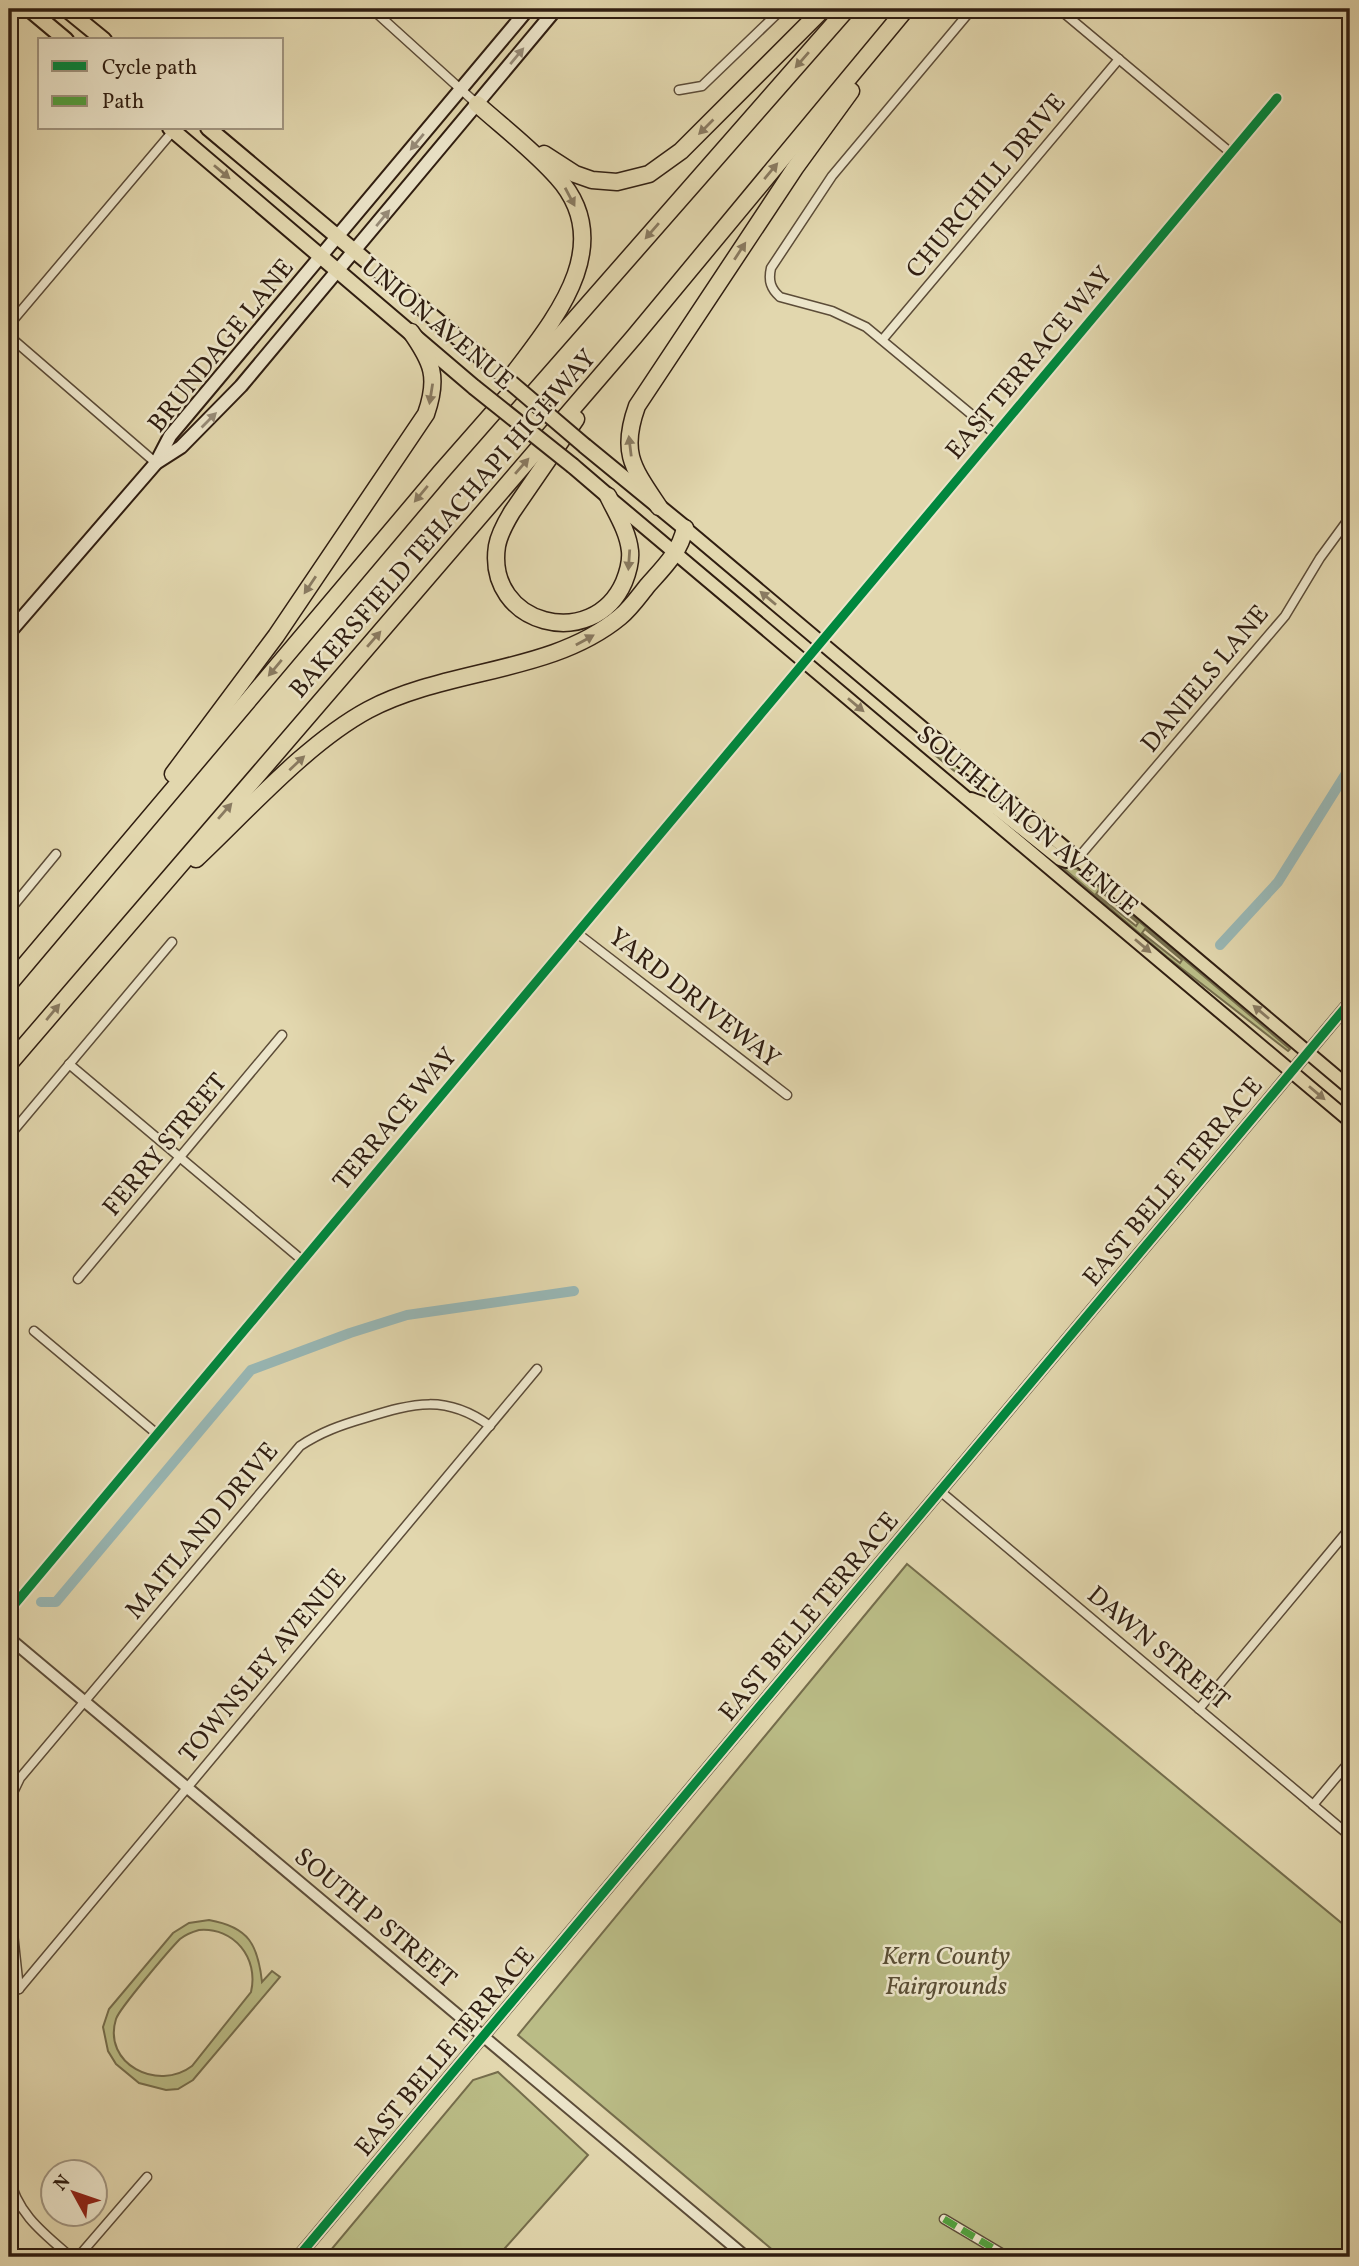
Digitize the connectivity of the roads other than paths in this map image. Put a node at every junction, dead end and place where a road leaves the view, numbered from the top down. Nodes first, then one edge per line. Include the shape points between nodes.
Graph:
1 (29, 9) edge
2 (66, 9) edge
3 (372, 9) edge
4 (528, 9) edge
5 (556, 9) edge
6 (782, 9) edge
7 (823, 9) edge
8 (847, 9) edge
9 (908, 9) edge
10 (972, 9) edge
11 (1059, 9) edge
12 (64, 38) edge
13 (102, 38) edge
14 (1119, 58) junction
15 (461, 89) junction
16 (679, 90) dead end
17 (1278, 98) dead end
18 (477, 104) junction
19 (171, 130) edge
20 (173, 130) edge
21 (210, 130) edge
22 (526, 145) junction
23 (1231, 153) junction
24 (338, 237) junction
25 (355, 251) junction
26 (322, 256) junction
27 (339, 271) junction
28 (9, 325) edge
29 (411, 332) junction
30 (9, 336) edge
31 (634, 337) junction
32 (883, 339) junction
33 (995, 434) junction
34 (156, 463) junction
35 (441, 472) junction
36 (608, 496) junction
37 (659, 507) junction
38 (1350, 517) edge
39 (685, 528) junction
40 (676, 554) junction
41 (10, 628) edge
42 (820, 642) junction
43 (808, 657) junction
44 (967, 798) junction
45 (56, 854) dead end
46 (1078, 859) junction
47 (97, 879) junction
48 (9, 911) edge
49 (133, 918) junction
50 (577, 933) junction
51 (172, 942) dead end
52 (9, 984) edge
53 (1350, 1002) edge
54 (282, 1035) dead end
55 (1308, 1052) junction
56 (9, 1064) edge
57 (69, 1064) junction
58 (1292, 1072) junction
59 (1350, 1088) edge
60 (787, 1095) dead end
61 (1350, 1121) edge
62 (9, 1136) edge
63 (180, 1157) junction
64 (302, 1260) junction
65 (78, 1279) dead end
66 (34, 1331) dead end
67 (537, 1369) dead end
68 (490, 1426) junction
69 (157, 1434) junction
70 (940, 1491) junction
71 (1350, 1528) edge
72 (9, 1611) edge
73 (9, 1638) edge
74 (84, 1701) junction
75 (1199, 1709) junction
76 (1350, 1761) edge
77 (187, 1788) junction
78 (9, 1801) edge
79 (1313, 1805) junction
80 (1350, 1836) edge
81 (9, 1896) edge
82 (483, 2037) junction
83 (9, 2175) edge
84 (147, 2177) dead end
85 (944, 2219) dead end
86 (71, 2257) edge
87 (78, 2257) edge
88 (298, 2257) edge
89 (746, 2257) edge
90 (1008, 2257) edge

1 - 12 highway
2 - 13 highway
3 - 15 street
4 - 15 main road, BRUNDAGE LANE
18 -> 5 main road, BRUNDAGE LANE
6 - 16 street via 702,86
7 -> 22 highway via 681,151 649,174 617,182 592,180
8 -> 35 highway, BAKERSFIELD TEHACHAPI HIGHWAY
31 -> 9 highway, BAKERSFIELD TEHACHAPI HIGHWAY
37 -> 9 highway via 640,478 629,448 629,427 637,406 795,168
10 - 32 street via 832,176 771,268 770,284 780,297 851,319
11 - 14 street
14 - 23 street
14 - 32 street, CHURCHILL DRIVE
15 - 18 street
15 -> 24 main road, BRUNDAGE LANE
17 - 23 street, EAST TERRACE WAY
18 - 22 highway
25 -> 18 main road, BRUNDAGE LANE
19 - 28 street
20 -> 26 highway, UNION AVENUE
21 - 24 highway, UNION AVENUE
22 -> 35 highway via 557,177 575,205 582,232 580,264 544,333
23 - 33 street, EAST TERRACE WAY
24 - 25 highway, UNION AVENUE
24 - 26 main road, BRUNDAGE LANE
25 - 27 main road, BRUNDAGE LANE
25 - 37 highway, UNION AVENUE, bridge
26 - 27 highway, UNION AVENUE
26 - 34 main road, BRUNDAGE LANE via 170,436
27 - 29 highway, UNION AVENUE
34 -> 27 main road, BRUNDAGE LANE via 181,447 220,410
29 - 36 highway, UNION AVENUE, bridge
29 -> 47 highway via 432,369 431,400 420,424 276,636
30 - 34 street
36 -> 31 highway via 630,552 621,589 605,609 582,620 556,623 532,617 509,595 499,575 500,537 541,468
49 -> 31 highway, BAKERSFIELD TEHACHAPI HIGHWAY
32 - 33 street
33 - 42 street, EAST TERRACE WAY
34 - 41 main road, BRUNDAGE LANE
35 -> 47 highway, BAKERSFIELD TEHACHAPI HIGHWAY
36 - 40 main road, UNION AVENUE
37 - 39 highway, UNION AVENUE
38 - 46 street, DANIELS LANE via 1285,616
39 - 40 highway
42 -> 39 main road, SOUTH UNION AVENUE
40 - 43 main road, SOUTH UNION AVENUE
49 -> 40 highway via 344,724 428,685 553,654 588,639 622,616
42 - 43 street, EAST TERRACE WAY
42 - 46 main road, SOUTH UNION AVENUE
43 -> 44 main road, SOUTH UNION AVENUE
43 - 50 street, TERRACE WAY
44 - 46 main road via 996,808 1060,859
44 -> 58 main road, SOUTH UNION AVENUE
45 - 48 street
55 -> 46 main road, SOUTH UNION AVENUE
47 - 52 highway, BAKERSFIELD TEHACHAPI HIGHWAY
56 -> 49 highway, BAKERSFIELD TEHACHAPI HIGHWAY
50 - 60 street, YARD DRIVEWAY
50 - 64 street, TERRACE WAY
51 - 57 street
53 - 55 street, EAST BELLE TERRACE
54 - 63 street, FERRY STREET
55 - 58 street, EAST BELLE TERRACE
55 - 59 main road, SOUTH UNION AVENUE
57 - 62 street
57 - 63 street
58 -> 61 main road, SOUTH UNION AVENUE
58 - 70 street, EAST BELLE TERRACE
63 - 64 street
63 - 65 street, FERRY STREET
64 - 69 street, TERRACE WAY
66 - 69 street
67 - 68 street, TOWNSLEY AVENUE
68 - 74 street, MAITLAND DRIVE via 452,1406 419,1404 314,1437 287,1459
68 - 77 street, TOWNSLEY AVENUE
69 - 72 street, TERRACE WAY
70 - 75 street, DAWN STREET
70 - 82 street, EAST BELLE TERRACE
71 - 75 street
73 - 74 street, SOUTH P STREET
74 - 77 street, SOUTH P STREET
74 - 78 street, MAITLAND DRIVE via 20,1778
75 - 79 street, DAWN STREET
76 - 79 street
77 - 81 street, TOWNSLEY AVENUE via 19,1989
77 - 82 street, SOUTH P STREET
79 - 80 street, DAWN STREET
82 - 88 street, EAST BELLE TERRACE
82 - 89 street, SOUTH P STREET
83 - 86 street via 25,2215
84 - 87 street
85 - 90 street

